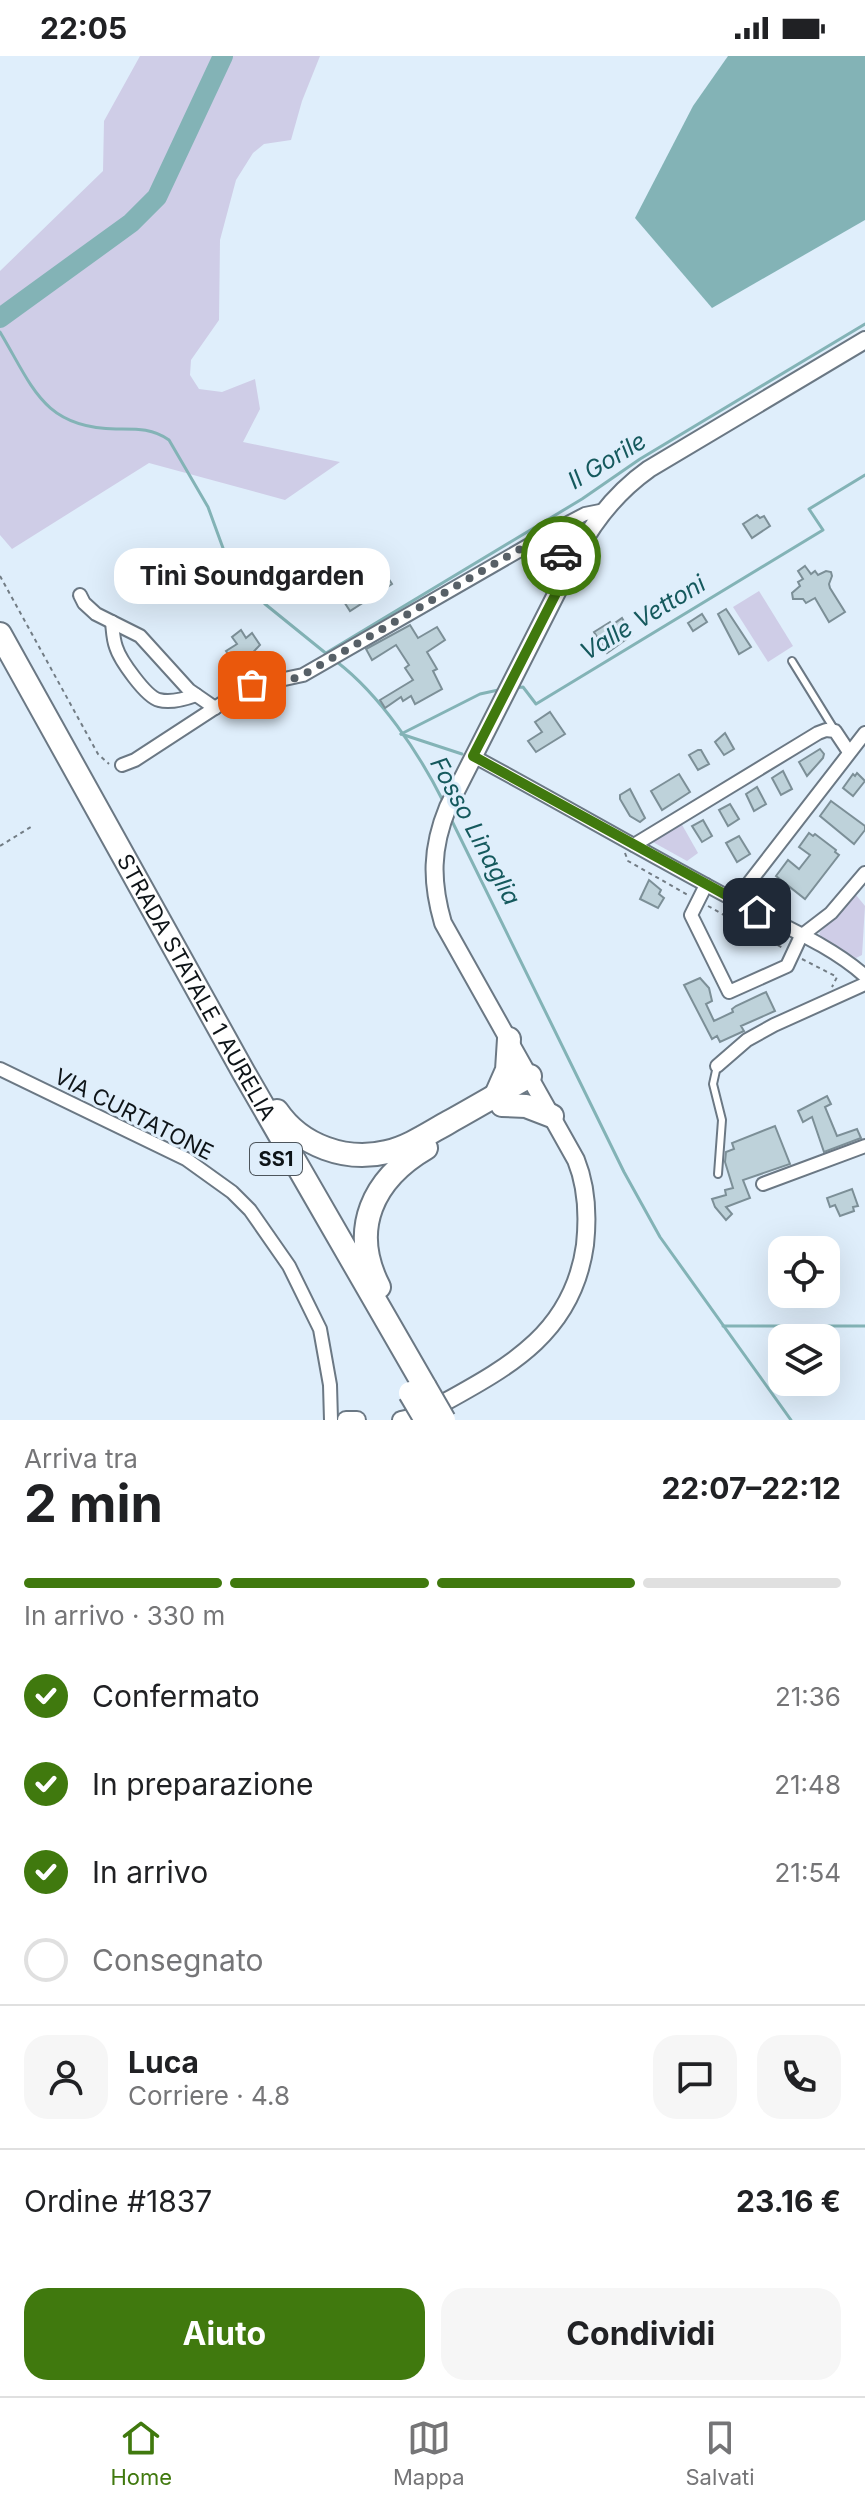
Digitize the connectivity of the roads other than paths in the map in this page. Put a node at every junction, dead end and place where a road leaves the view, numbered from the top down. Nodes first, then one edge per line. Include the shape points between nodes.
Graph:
1 (865, 340) edge
2 (605, 510) junction
3 (539, 538) junction
4 (571, 564) junction
5 (80, 595) dead end
6 (112, 622) junction
7 (0, 634) edge
8 (792, 661) dead end
9 (0, 663) edge
10 (196, 695) junction
11 (215, 708) junction
12 (835, 731) junction
13 (865, 733) edge
14 (849, 752) junction
15 (473, 756) junction
16 (122, 765) road end
17 (634, 845) junction
18 (865, 873) edge
19 (706, 885) junction
20 (735, 901) junction
21 (801, 936) junction
22 (865, 976) edge
23 (865, 984) edge
24 (509, 1039) junction
25 (717, 1066) joint
26 (0, 1069) edge
27 (244, 1073) junction
28 (533, 1081) junction
29 (499, 1100) junction
30 (552, 1116) junction
31 (865, 1146) edge
32 (718, 1174) dead end
33 (763, 1184) dead end
34 (381, 1312) junction
35 (418, 1390) junction
36 (420, 1419) edge
37 (331, 1420) edge
38 (346, 1420) edge
39 (357, 1420) edge
40 (401, 1420) edge
41 (444, 1420) edge

1 - 2 main road via 649,469
2 - 3 street via 585,514
2 - 4 main road
3 - 4 street
3 - 11 street via 298,677 247,687
4 - 15 main road
5 - 6 street via 89,609
6 - 10 street via 140,636
6 - 10 street via 120,657 148,694 160,701
7 - 27 highway, STRADA STATALE 1 AURELIA / SS1
8 - 12 lane
9 - 35 highway, STRADA STATALE 1 AURELIA / SS1 via 230,1080
10 - 11 street
11 - 16 street
12 - 14 street
12 - 17 street via 818,733
13 - 14 street
14 - 20 street
15 - 17 street
15 - 24 main road via 440,825 433,868 437,904 450,940
17 - 19 street
18 - 21 street via 831,913
19 - 20 street
19 - 21 street via 691,915 729,992 787,966
20 - 21 street
21 - 22 street
23 - 25 street via 747,1040
24 - 28 main road
24 - 29 highway
25 - 32 lane via 713,1084 722,1120
26 - 37 street, VIA CURTATONE via 186,1159 250,1210 289,1266 320,1329
27 - 29 highway via 258,1078 298,1135 331,1150 361,1155 404,1147
27 - 34 highway, STRADA STATALE 1 AURELIA / SS1
28 - 29 highway
28 - 30 main road
29 - 30 highway
29 - 34 highway via 414,1155 377,1192 366,1235
30 - 36 main road via 576,1160 586,1199 584,1252 573,1290 530,1350
31 - 33 street
34 - 35 highway, STRADA STATALE 1 AURELIA / SS1
35 - 36 highway, STRADA STATALE 1 AURELIA / SS1, bridge
35 - 41 highway, STRADA STATALE 1 AURELIA / SS1, bridge
36 - 40 main road
38 - 39 main road

